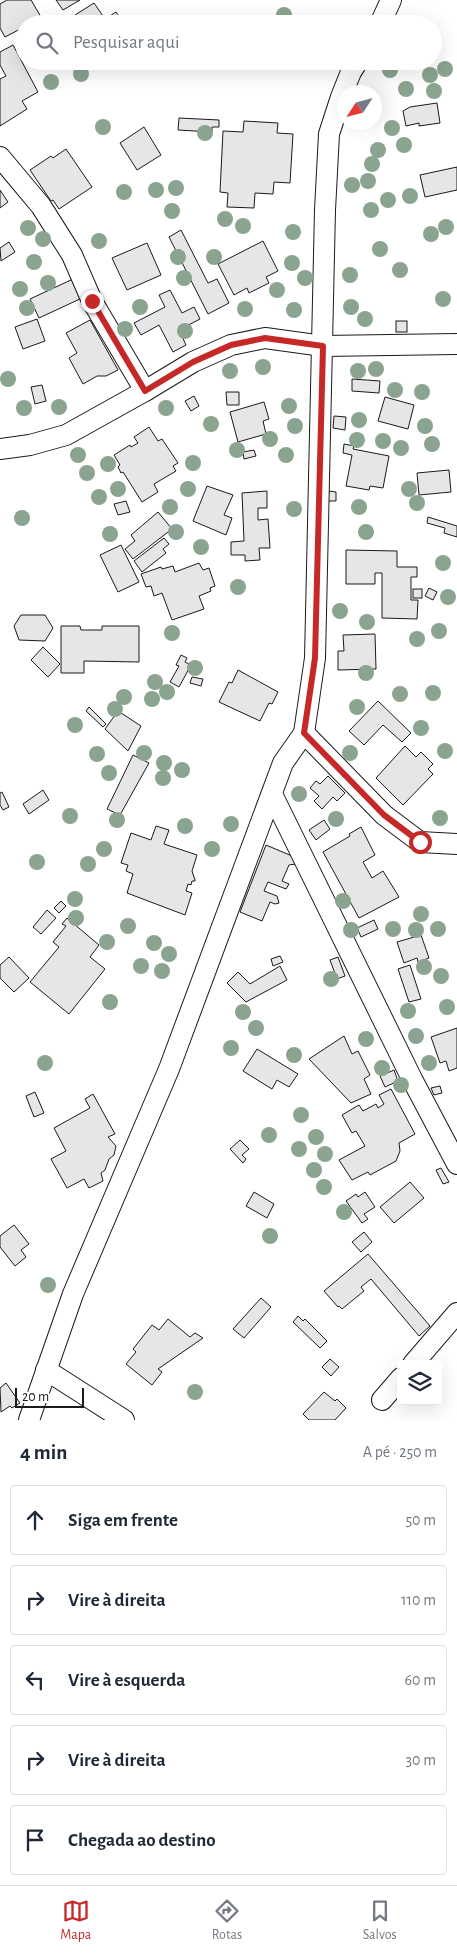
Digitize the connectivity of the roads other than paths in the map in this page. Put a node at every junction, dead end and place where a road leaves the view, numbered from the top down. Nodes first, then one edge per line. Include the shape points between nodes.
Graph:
1 (392, 0) edge
2 (384, 15) edge
3 (353, 70) edge
4 (0, 157) edge
5 (457, 344) edge
6 (323, 346) junction
7 (145, 391) junction
8 (0, 449) edge
9 (304, 733) junction
10 (272, 794) junction
11 (457, 844) edge
12 (457, 1164) edge
13 (457, 1312) edge
14 (416, 1360) edge
15 (46, 1370) junction
16 (397, 1383) edge
17 (382, 1400) dead end
18 (29, 1420) edge
19 (124, 1420) edge

1 - 2 street
3 - 6 street via 329,134
4 - 7 street via 41,206 72,255 92,301
5 - 6 street
6 - 7 street via 265,338 231,345 193,362
6 - 9 street via 315,658
7 - 8 street via 66,435
9 - 10 street via 283,763
9 - 11 street via 384,815 420,842
10 - 12 street via 408,1072
10 - 15 street via 169,1069 73,1294
13 - 14 street
15 - 18 street
15 - 19 street
16 - 17 street

